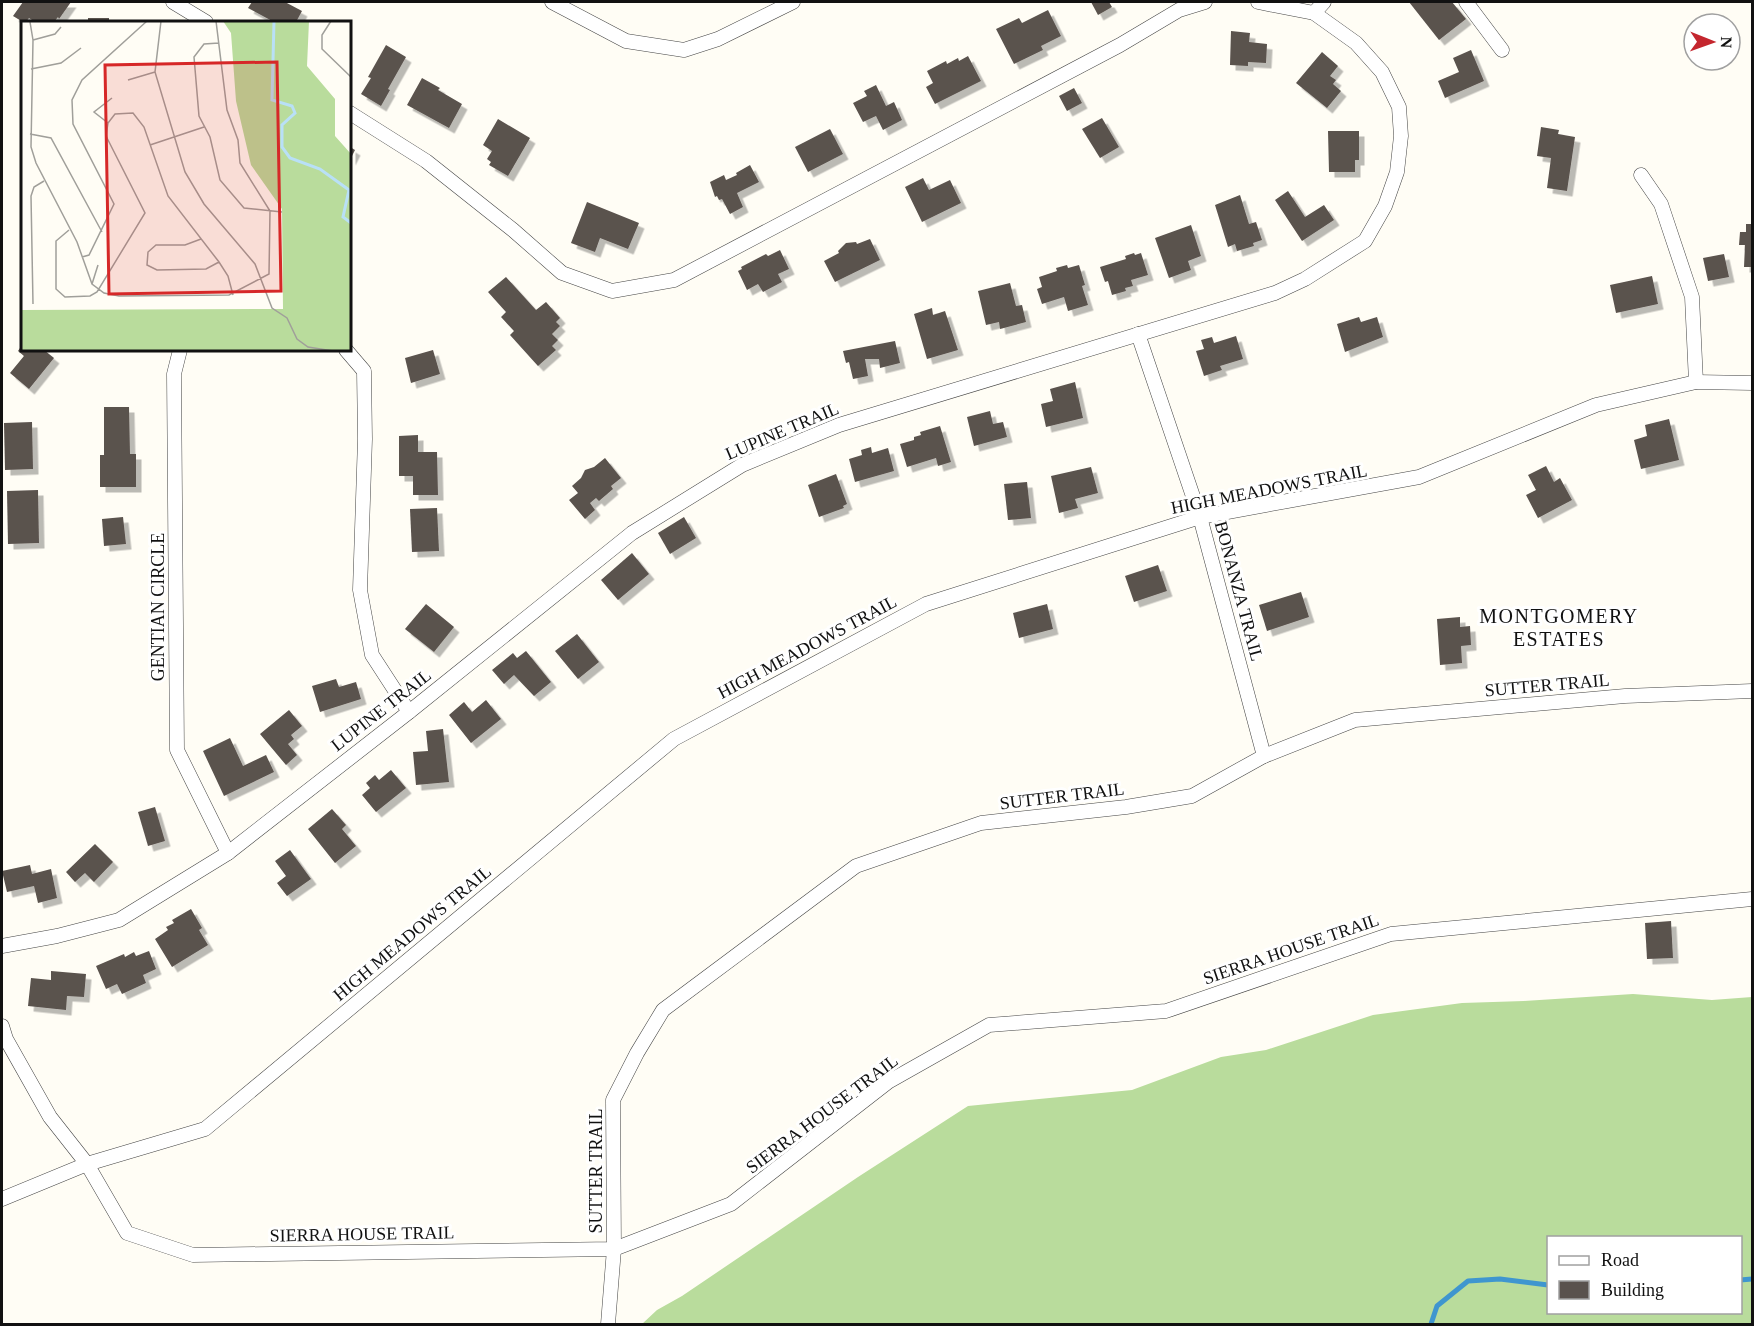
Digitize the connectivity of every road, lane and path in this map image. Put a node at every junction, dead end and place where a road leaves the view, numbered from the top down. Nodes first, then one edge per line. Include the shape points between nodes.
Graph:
1 (173, 2) edge
2 (552, 2) edge
3 (793, 2) edge
4 (1205, 2) edge
5 (1258, 2) edge
6 (1324, 2) edge
7 (1466, 2) edge
8 (1314, 14) junction
9 (204, 21) edge
10 (1502, 50) dead end
11 (351, 114) edge
12 (1641, 175) dead end
13 (1138, 334) junction
14 (180, 351) edge
15 (347, 351) edge
16 (1696, 382) junction
17 (1752, 383) edge
18 (1200, 517) junction
19 (1752, 690) edge
20 (409, 712) junction
21 (1264, 756) junction
22 (228, 852) junction
23 (1752, 899) edge
24 (2, 946) edge
25 (2, 1026) edge
26 (87, 1164) junction
27 (2, 1199) edge
28 (614, 1249) junction
29 (608, 1324) edge

1 - 9 street
2 - 3 street via 626,41 684,50 718,39
4 - 11 street via 1179,10 674,280 612,291 561,273 426,161
5 - 8 street, LUPINE TRAIL
6 - 8 street
7 - 10 street
8 - 13 street, LUPINE TRAIL via 1356,43 1382,72 1400,107 1397,172 1385,206 1365,241 1305,279 1275,293
12 - 16 street via 1661,204 1692,297
13 - 18 street, BONANZA TRAIL
13 - 20 street, LUPINE TRAIL via 839,425 742,465 632,533
14 - 22 street, GENTIAN CIRCLE via 174,374 177,750
15 - 20 street via 364,371 360,590 372,655
16 - 17 street, HIGH MEADOWS TRAIL
16 - 18 street, HIGH MEADOWS TRAIL via 1596,405 1419,477
18 - 21 street, BONANZA TRAIL
18 - 26 street, HIGH MEADOWS TRAIL via 926,604 674,739 205,1129
19 - 21 street, SUTTER TRAIL via 1625,696 1355,720
20 - 22 street, LUPINE TRAIL
21 - 28 street, SUTTER TRAIL via 1192,796 981,823 856,866 663,1010 613,1100
22 - 24 street, LUPINE TRAIL via 119,920
23 - 28 street, SIERRA HOUSE TRAIL via 1391,934 1166,1011 988,1025 888,1082 731,1204
25 - 26 street, SIERRA HOUSE TRAIL via 50,1118
26 - 27 street, HIGH MEADOWS TRAIL
26 - 28 street, SIERRA HOUSE TRAIL via 127,1233 193,1255
28 - 29 street, SUTTER TRAIL

